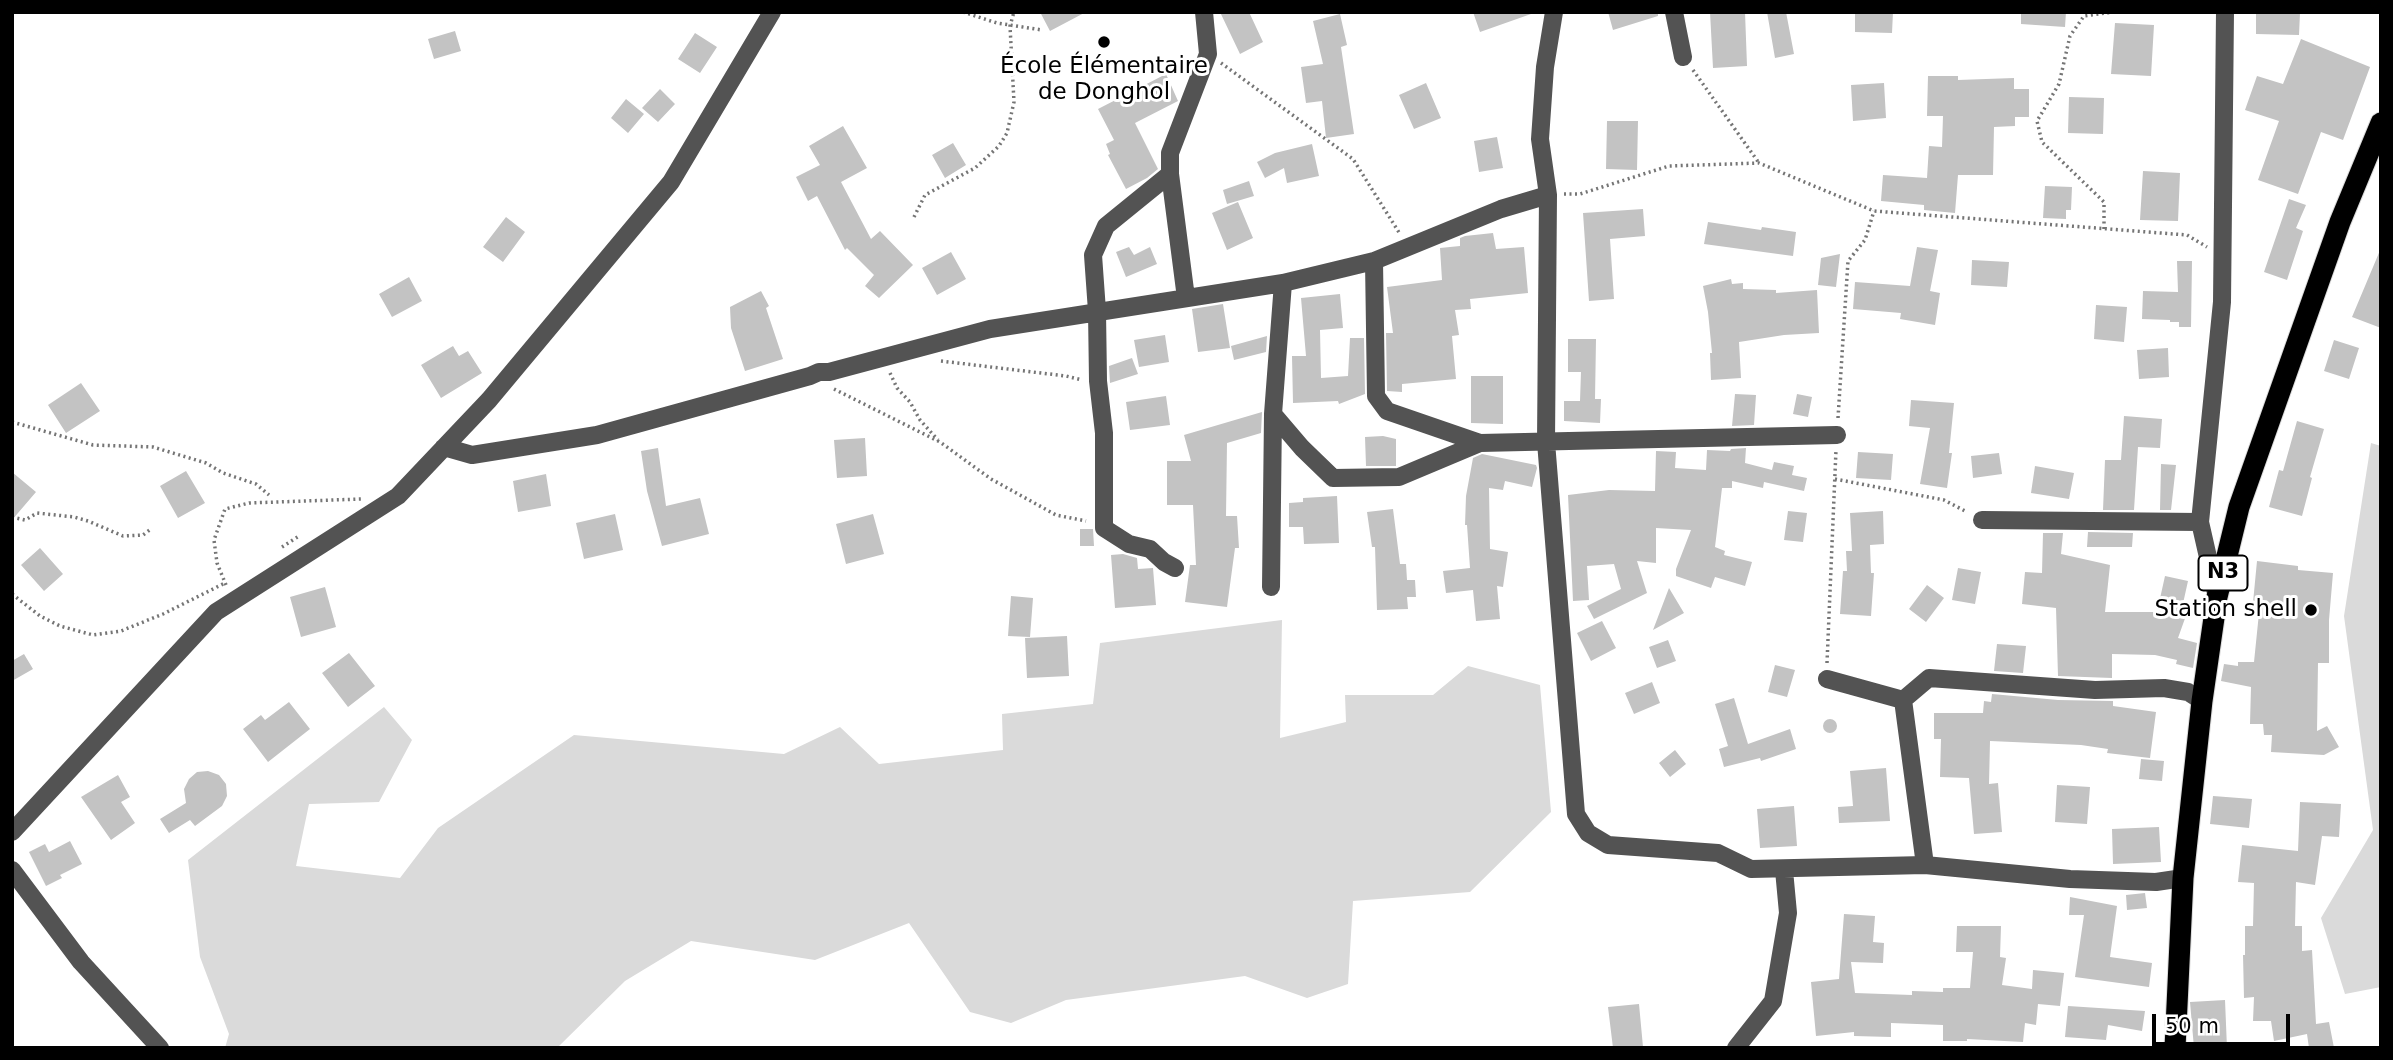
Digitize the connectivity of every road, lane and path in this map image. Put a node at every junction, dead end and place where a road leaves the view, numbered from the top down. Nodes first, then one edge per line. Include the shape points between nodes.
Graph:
1 (772, 12) edge
2 (963, 12) edge
3 (1014, 12) edge
4 (1204, 12) edge
5 (1554, 12) edge
6 (1674, 12) edge
7 (2114, 12) edge
8 (2225, 12) edge
9 (1010, 26) junction
10 (1042, 30) dead end
11 (1208, 54) junction
12 (1683, 57) joint
13 (2381, 123) edge
14 (2377, 151) edge
15 (1759, 163) junction
16 (1170, 174) junction
17 (1548, 195) junction
18 (914, 217) dead end
19 (2105, 229) junction
20 (1409, 248) junction
21 (2223, 252) junction
22 (1374, 261) junction
23 (1283, 283) junction
24 (1186, 298) junction
25 (1097, 312) junction
26 (909, 350) junction
27 (881, 358) junction
28 (810, 376) junction
29 (1098, 381) junction
30 (1273, 414) junction
31 (12, 422) edge
32 (1837, 435) dead end
33 (940, 442) junction
34 (1546, 442) junction
35 (1480, 443) junction
36 (444, 447) junction
37 (1835, 478) dead end
38 (269, 495) dead end
39 (361, 499) junction
40 (383, 505) junction
41 (350, 507) dead end
42 (12, 517) edge
43 (1982, 520) joint
44 (2200, 522) junction
45 (1104, 528) junction
46 (151, 529) dead end
47 (306, 531) dead end
48 (279, 548) dead end
49 (1175, 568) dead end
50 (231, 579) dead end
51 (225, 583) junction
52 (1271, 587) dead end
53 (12, 594) edge
54 (2217, 597) junction
55 (233, 601) junction
56 (1827, 679) dead end
57 (1903, 700) junction
58 (2202, 701) junction
59 (12, 832) edge
60 (1925, 865) junction
61 (12, 870) edge
62 (1784, 870) junction
63 (2183, 878) junction
64 (160, 1048) edge
65 (1736, 1048) edge
66 (2175, 1048) edge

1 - 36 street via 671,182 489,400
2 - 9 path
3 - 9 path
4 - 11 street
5 - 17 street via 1540,139
6 - 12 street
7 - 19 path via 2084,16 2070,36 2059,84 2037,121 2042,142 2104,202
8 - 21 street
9 - 10 path
9 - 18 path via 1014,102 1007,133 975,168 925,195
11 - 16 street via 1170,153
11 - 20 path via 1353,159
12 - 15 path
13 - 14 highway, N3
14 - 54 highway, N3 via 2340,222 2239,507
15 - 17 path via 1670,166 1580,194
15 - 19 path via 1874,211
16 - 24 street
16 - 25 street via 1106,226 1093,255
17 - 20 street via 1501,209
17 - 34 street
19 - 21 path via 2186,235
20 - 22 street
21 - 44 street
22 - 23 street
22 - 35 street via 1376,396 1387,411
23 - 24 street
23 - 30 street
24 - 25 street
25 - 26 street via 990,329
25 - 29 street
26 - 27 street
26 - 29 path via 947,362
27 - 28 street
27 - 33 path via 897,388
28 - 33 path
28 - 36 street via 597,435 472,455
29 - 45 street via 1104,433
30 - 35 street via 1333,478 1399,477
30 - 52 street
31 - 38 path via 93,445 153,447 206,463 256,484
32 - 34 street
33 - 45 path via 991,479 1056,515
34 - 35 street
34 - 62 street via 1576,814 1588,833 1608,845 1718,853 1751,869
36 - 40 street via 398,496
37 - 43 path via 1944,500
39 - 40 path
39 - 41 path
39 - 51 path via 249,503 225,509 214,540
40 - 55 street
42 - 46 path via 25,520 37,513 74,517 123,536 143,535
43 - 44 street
44 - 54 street
45 - 49 street
47 - 48 path
50 - 51 path
51 - 53 path via 121,631 93,635 50,621
51 - 55 path
54 - 58 highway, N3
55 - 59 street via 216,612
56 - 57 street
57 - 58 street via 1929,678 2095,690 2164,688 2188,692
57 - 60 street
58 - 63 highway, N3
60 - 62 street
60 - 63 street via 2070,879 2157,883
61 - 64 street via 80,962
62 - 65 street via 1788,913 1773,1001
63 - 66 highway, N3

